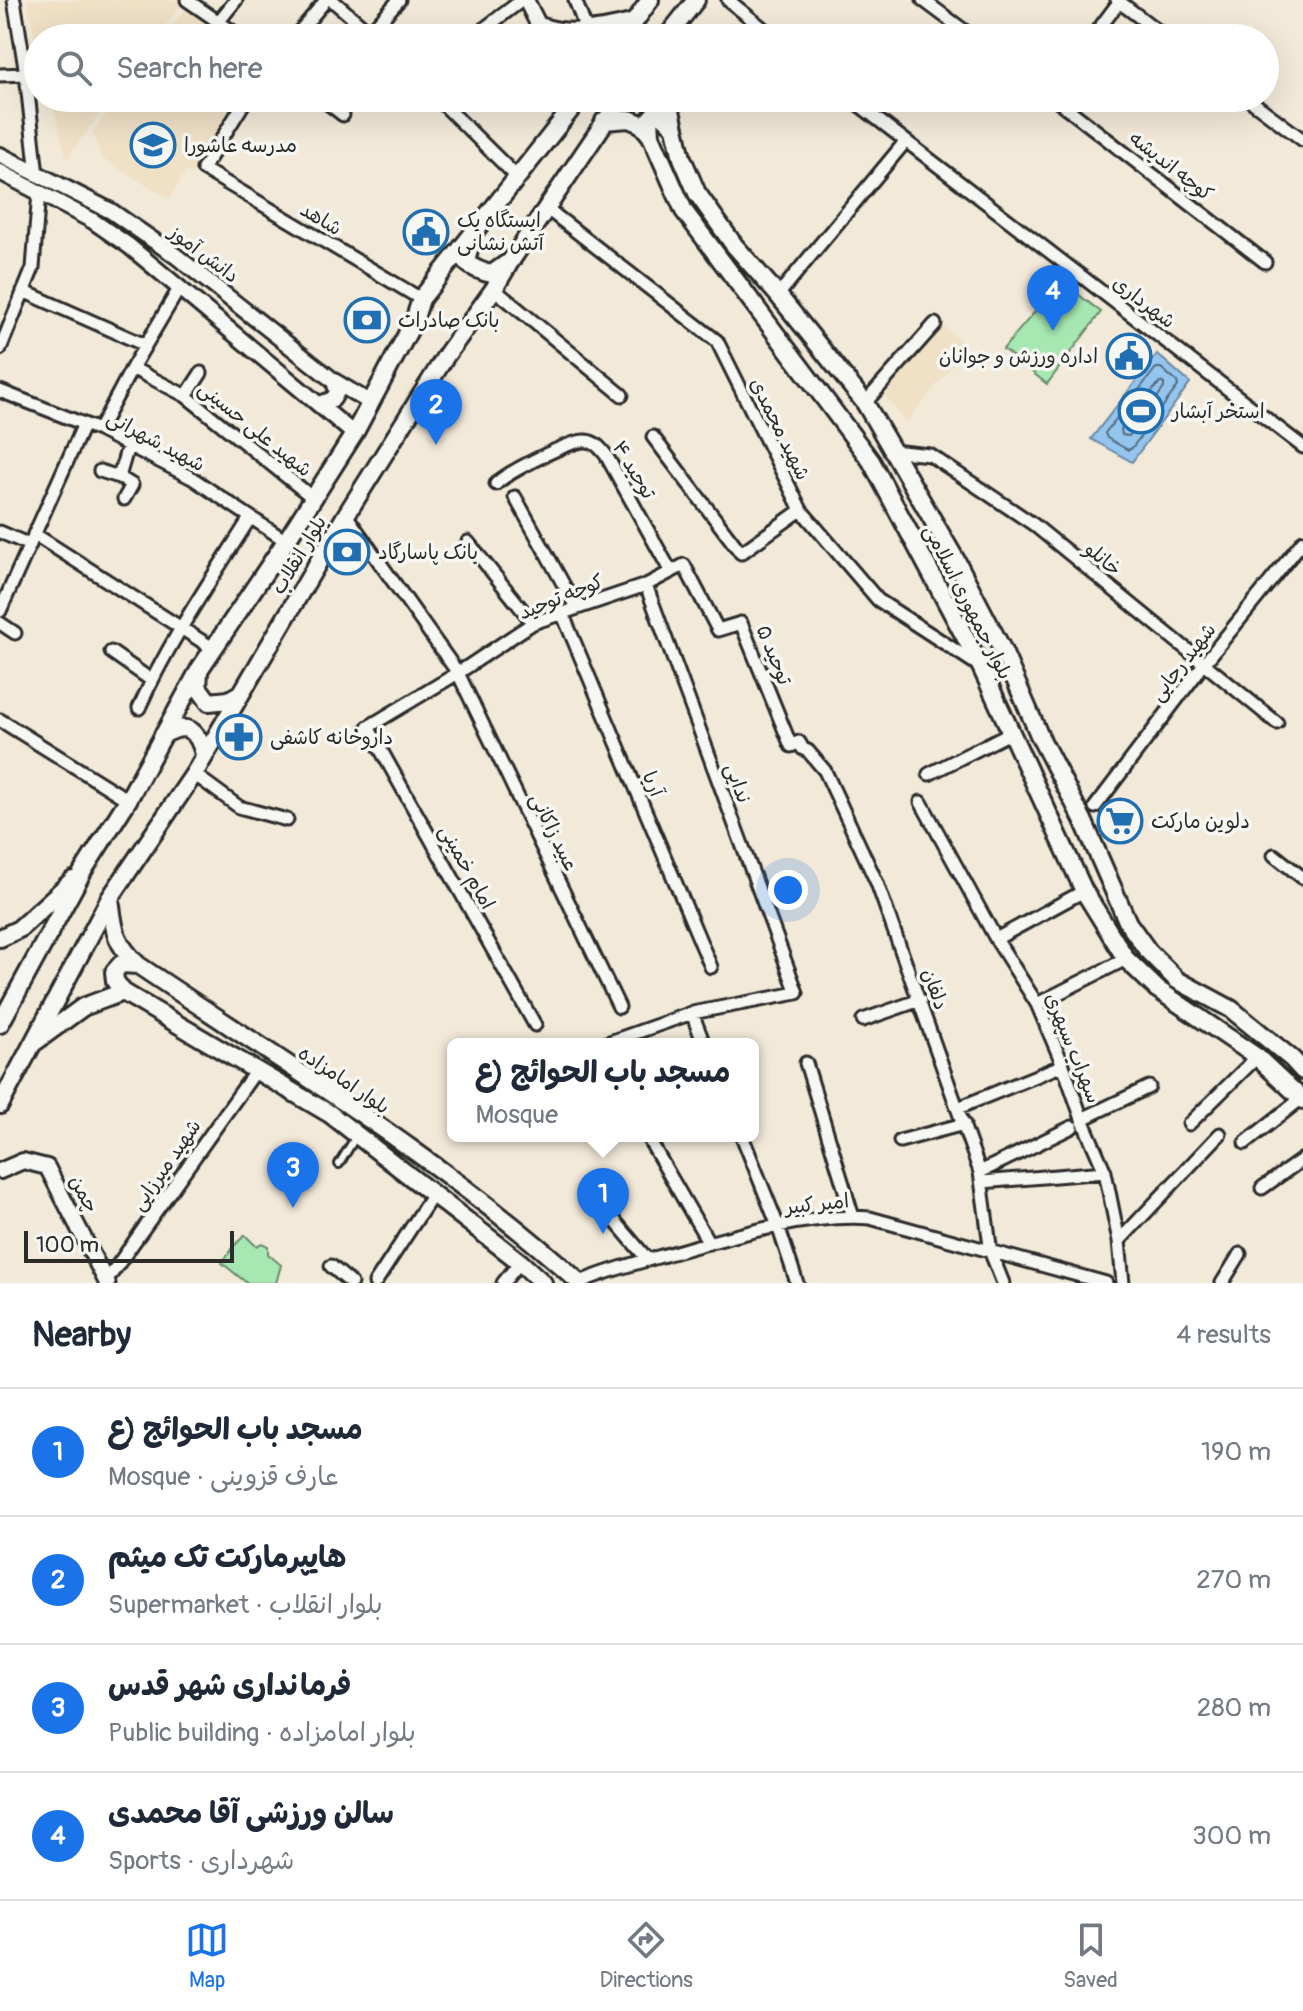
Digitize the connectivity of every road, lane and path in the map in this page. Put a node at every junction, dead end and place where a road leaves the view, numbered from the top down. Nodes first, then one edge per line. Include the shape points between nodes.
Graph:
1 (14, 0) edge
2 (187, 0) edge
3 (236, 0) edge
4 (326, 0) edge
5 (332, 0) edge
6 (399, 0) edge
7 (524, 0) edge
8 (575, 0) edge
9 (650, 0) edge
10 (696, 0) edge
11 (728, 0) edge
12 (923, 0) edge
13 (1118, 1) edge
14 (219, 21) junction
15 (635, 21) junction
16 (679, 21) junction
17 (223, 24) edge
18 (306, 24) edge
19 (360, 24) edge
20 (381, 24) edge
21 (491, 24) edge
22 (538, 24) edge
23 (577, 24) edge
24 (624, 24) edge
25 (633, 24) edge
26 (677, 24) edge
27 (678, 24) edge
28 (758, 24) edge
29 (955, 24) edge
30 (1102, 24) edge
31 (1148, 24) edge
32 (24, 62) edge
33 (24, 74) edge
34 (0, 75) edge
35 (30, 112) edge
36 (238, 112) edge
37 (339, 112) edge
38 (451, 112) edge
39 (563, 112) edge
40 (611, 112) edge
41 (671, 112) edge
42 (868, 112) edge
43 (1072, 112) edge
44 (1266, 112) edge
45 (343, 115) dead end
46 (604, 121) junction
47 (673, 125) junction
48 (651, 136) junction
49 (1303, 140) edge
50 (905, 142) junction
51 (0, 155) edge
52 (0, 172) edge
53 (37, 175) junction
54 (517, 177) junction
55 (39, 192) junction
56 (546, 208) junction
57 (472, 235) junction
58 (510, 262) junction
59 (1265, 262) dead end
60 (180, 287) junction
61 (494, 289) junction
62 (23, 291) junction
63 (778, 295) junction
64 (421, 299) junction
65 (0, 308) edge
66 (14, 314) junction
67 (935, 324) dead end
68 (145, 345) junction
69 (0, 349) edge
70 (132, 368) junction
71 (201, 373) dead end
72 (334, 381) junction
73 (0, 391) edge
74 (622, 395) dead end
75 (186, 396) junction
76 (371, 403) junction
77 (865, 403) junction
78 (320, 404) junction
79 (84, 424) junction
80 (99, 430) junction
81 (354, 434) junction
82 (653, 437) dead end
83 (128, 446) junction
84 (1303, 447) edge
85 (892, 451) junction
86 (100, 471) dead end
87 (119, 477) junction
88 (496, 484) dead end
89 (515, 497) dead end
90 (313, 498) junction
91 (124, 499) dead end
92 (801, 510) junction
93 (346, 515) junction
94 (250, 518) junction
95 (0, 532) edge
96 (32, 539) junction
97 (286, 541) junction
98 (1303, 541) edge
99 (468, 542) dead end
100 (684, 565) joint
101 (671, 572) junction
102 (646, 585) junction
103 (576, 607) junction
104 (0, 611) edge
105 (563, 615) junction
106 (0, 623) edge
107 (533, 623) junction
108 (181, 627) junction
109 (15, 633) dead end
110 (214, 649) junction
111 (111, 652) dead end
112 (1203, 665) junction
113 (981, 667) junction
114 (199, 670) junction
115 (458, 673) junction
116 (151, 680) junction
117 (241, 693) junction
118 (139, 708) dead end
119 (0, 720) edge
120 (1277, 723) dead end
121 (368, 727) joint
122 (1010, 733) junction
123 (162, 735) junction
124 (1040, 737) junction
125 (1018, 750) junction
126 (808, 751) joint
127 (204, 754) junction
128 (194, 774) junction
129 (929, 774) dead end
130 (128, 800) junction
131 (921, 802) dead end
132 (1095, 807) dead end
133 (287, 820) dead end
134 (1274, 855) dead end
135 (83, 871) junction
136 (1303, 878) edge
137 (1084, 891) junction
138 (110, 898) junction
139 (0, 938) edge
140 (996, 939) junction
141 (1126, 959) junction
142 (138, 965) junction
143 (711, 967) dead end
144 (123, 992) junction
145 (920, 1000) junction
146 (1037, 1004) junction
147 (619, 1007) dead end
148 (692, 1013) junction
149 (863, 1020) dead end
150 (0, 1024) edge
151 (535, 1025) dead end
152 (621, 1038) edge
153 (702, 1038) edge
154 (31, 1046) junction
155 (1257, 1057) junction
156 (806, 1063) dead end
157 (1063, 1065) junction
158 (1303, 1071) edge
159 (255, 1072) junction
160 (1149, 1087) dead end
161 (1302, 1099) edge
162 (0, 1105) edge
163 (958, 1108) junction
164 (1082, 1119) junction
165 (964, 1124) junction
166 (1189, 1124) dead end
167 (1072, 1127) dead end
168 (1220, 1134) dead end
169 (357, 1135) junction
170 (900, 1141) dead end
171 (650, 1142) edge
172 (744, 1142) edge
173 (1245, 1143) dead end
174 (1303, 1159) edge
175 (339, 1164) dead end
176 (0, 1171) edge
177 (1105, 1172) junction
178 (981, 1177) junction
179 (587, 1188) dead end
180 (1262, 1188) dead end
181 (434, 1193) junction
182 (853, 1217) junction
183 (778, 1226) junction
184 (1119, 1241) junction
185 (709, 1243) junction
186 (991, 1253) junction
187 (1240, 1254) dead end
188 (648, 1260) junction
189 (520, 1262) junction
190 (331, 1266) dead end
191 (1087, 1281) edge
192 (108, 1282) edge
193 (351, 1283) edge
194 (375, 1283) edge
195 (503, 1283) edge
196 (543, 1283) edge
197 (579, 1283) edge
198 (797, 1283) edge
199 (1003, 1283) edge
200 (1106, 1283) edge
201 (1123, 1283) edge
202 (1222, 1283) edge

1 - 32 street
2 - 14 street
3 - 14 street
4 - 18 street
5 - 19 street
6 - 20 street
7 - 21 street
7 - 22 street
8 - 23 street
9 - 15 main road
10 - 16 main road
11 - 28 street
12 - 29 street
13 - 30 street
13 - 31 street
14 - 17 street
15 - 24 street
15 - 25 main road
16 - 26 main road
16 - 27 main road
33 - 34 street
35 - 53 street
36 - 64 street, شاهد via 203,169
37 - 45 street
38 - 54 street
39 - 54 main road, بلوار انقلاب
40 - 46 main road, بلوار انقلاب
41 - 47 main road, بلوار جمهوری اسلامی
42 - 50 street, شهرداری
43 - 59 street, کوچه اندیشه
44 - 49 street
46 - 48 main road via 629,119
46 - 56 main road, بلوار انقلاب
47 - 48 main road via 654,114
47 - 63 main road, بلوار جمهوری اسلامی via 697,193
48 - 113 main road, بلوار جمهوری اسلامی via 684,211 871,461
50 - 63 street
50 - 84 street, شهرداری
51 - 53 street, دانش آموز
52 - 55 street, دانش آموز
53 - 72 street, دانش آموز via 111,211 176,256
54 - 57 main road, بلوار انقلاب
55 - 60 street, دانش آموز via 93,221
55 - 62 street via 33,268
56 - 58 main road, بلوار انقلاب
56 - 92 street, شهید محمدی via 717,341
57 - 58 main road via 466,262 472,267 492,274
57 - 64 main road, بلوار انقلاب
58 - 61 main road, بلوار انقلاب
60 - 68 street
60 - 78 street, دانش آموز
61 - 74 street
61 - 93 main road, بلوار انقلاب
62 - 66 street
62 - 68 street
63 - 77 main road, بلوار جمهوری اسلامی
64 - 76 main road, بلوار انقلاب
65 - 66 street
66 - 69 street
67 - 77 street
68 - 70 street
70 - 75 street, شهید علی حسینی
70 - 80 street
71 - 75 street
72 - 76 street, دانش آموز
72 - 78 street via 333,399
73 - 79 street, شهید شهرانی
75 - 90 street, شهید علی حسینی
76 - 81 main road, بلوار انقلاب
77 - 85 main road, بلوار جمهوری اسلامی
78 - 81 street, دانش آموز
79 - 80 street, شهید شهرانی
79 - 96 street
80 - 83 street, شهید شهرانی
81 - 90 main road, بلوار انقلاب
82 - 92 street via 741,553
83 - 87 street
83 - 94 street, شهید شهرانی via 192,478
85 - 112 street, خانلو via 930,455 1033,524
85 - 124 main road, بلوار جمهوری اسلامی via 970,586
86 - 87 street
87 - 91 street via 132,485
88 - 101 street, توحید ۴ via 573,444 598,445
89 - 103 street
90 - 97 main road, بلوار انقلاب
92 - 113 street, شهید محمدی via 878,600
93 - 115 street, عبید زاکانی
93 - 117 main road, بلوار انقلاب
94 - 97 street, شهید شهرانی
94 - 108 street
95 - 96 street
96 - 104 street
96 - 108 street
97 - 110 main road, بلوار انقلاب
98 - 112 street, شهید رجایی
99 - 107 street
100 - 101 street, کوچه توحید
100 - 126 street, توحید ۵ via 718,630 741,623 791,746 799,742
101 - 102 street, کوچه توحید
102 - 103 street, کوچه توحید
102 - 148 street, ندایی via 797,993
103 - 105 street, کوچه توحید
105 - 107 street, کوچه توحید
105 - 143 street, آریا
106 - 109 street
107 - 115 street, کوچه توحید
108 - 110 street
108 - 116 street
110 - 114 main road, بلوار انقلاب
111 - 116 street
112 - 120 street, خانلو
112 - 132 street, شهید رجایی
113 - 122 main road, بلوار جمهوری اسلامی
114 - 117 main road via 198,687 209,702
114 - 123 main road, بلوار انقلاب
115 - 121 street, کوچه توحید
115 - 147 street, عبید زاکانی
116 - 118 street
117 - 127 main road, بلوار انقلاب
119 - 130 street
121 - 151 street, امام خمینی
122 - 125 main road, بلوار جمهوری اسلامی
122 - 129 street
123 - 127 main road via 186,728 195,733
123 - 130 main road, بلوار انقلاب
124 - 125 main road
124 - 158 main road, بلوار جمهوری اسلامی via 1128,923 1148,951 1177,980 1231,1009
125 - 137 main road, بلوار جمهوری اسلامی
126 - 145 street, دلفان via 825,771 877,883
127 - 128 main road, بلوار انقلاب
128 - 133 street via 239,807
128 - 138 main road, بلوار انقلاب
130 - 135 main road, بلوار انقلاب
131 - 140 street, سهراب سپهری
134 - 136 street
135 - 139 main road via 19,929
135 - 150 main road, بلوار انقلاب
137 - 140 street
137 - 141 main road, بلوار جمهوری اسلامی
138 - 142 main road, بلوار امامزاده via 114,932 122,950
138 - 154 main road, بلوار انقلاب
140 - 146 street, سهراب سپهری
141 - 146 street
141 - 155 main road, بلوار جمهوری اسلامی via 1157,989
142 - 144 main road via 121,964 114,972
142 - 197 main road, بلوار امامزاده via 432,1163
144 - 154 main road via 83,1007
144 - 159 main road, بلوار امامزاده
145 - 149 street
145 - 163 street, دلفان
146 - 157 street, سهراب سپهری
148 - 152 street
148 - 153 street
154 - 162 main road, بلوار انقلاب
155 - 161 main road, بلوار جمهوری اسلامی
155 - 166 street
156 - 182 street
157 - 163 street
157 - 164 street, سهراب سپهری
159 - 169 main road, بلوار امامزاده
159 - 192 street, شهید میرزایی
160 - 164 street
161 - 173 street
163 - 165 street, دلفان
164 - 177 street, سهراب سپهری
165 - 170 street
165 - 178 street, دلفان
167 - 178 street
168 - 184 street
169 - 175 lane
169 - 181 main road, بلوار امامزاده
171 - 185 street
172 - 183 street
174 - 180 street
176 - 192 street, چمن via 23,1161 47,1167
177 - 178 street
177 - 184 street, سهراب سپهری
178 - 186 street, دلفان
179 - 188 street
181 - 189 main road, بلوار امامزاده
181 - 194 street
182 - 183 street, امیر کبیر
182 - 186 street, امیر کبیر
183 - 185 street, امیر کبیر
183 - 198 street
184 - 201 street, سهراب سپهری
185 - 188 street, امیر کبیر
186 - 191 street, امیر کبیر
186 - 199 street, دلفان
187 - 202 street
188 - 197 street, امیر کبیر
189 - 195 street
189 - 196 main road, بلوار امامزاده
190 - 193 street
191 - 200 street, امیر کبیر

